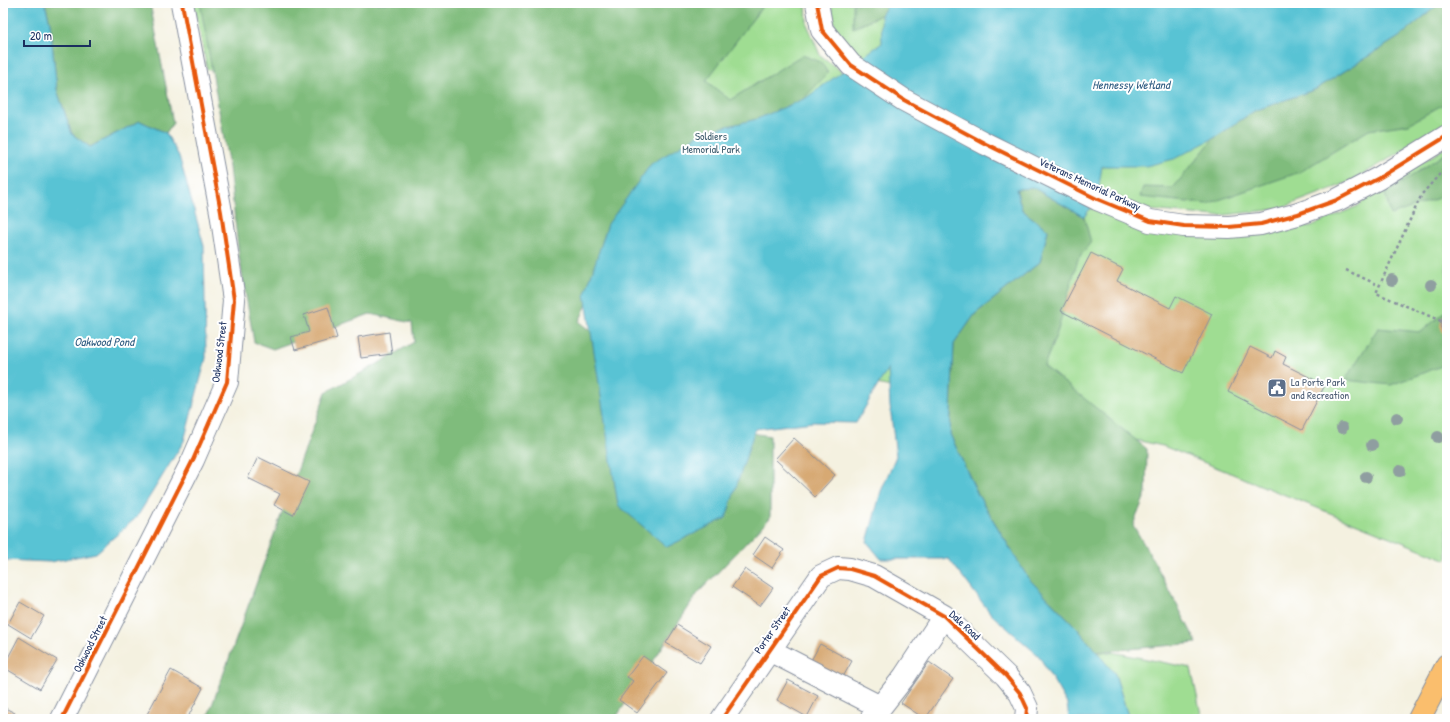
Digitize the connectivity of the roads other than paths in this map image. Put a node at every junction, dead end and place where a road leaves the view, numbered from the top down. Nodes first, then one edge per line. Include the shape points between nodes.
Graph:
1 (182, 3) edge
2 (817, 3) edge
3 (1447, 136) edge
4 (850, 569) joint
5 (944, 616) junction
6 (769, 650) junction
7 (1447, 665) edge
8 (876, 713) edge
9 (1027, 714) edge
10 (62, 719) edge
11 (722, 719) edge
12 (1419, 719) edge

1 - 10 street, Oakwood Street via 221,212 234,300 227,382 193,460
2 - 3 street, Veterans Memorial Parkway via 822,30 851,65 918,107 986,144 1096,199 1150,221 1184,226 1229,227 1261,224 1298,214 1337,200 1379,178
4 - 5 street, Dale Road via 874,576
4 - 6 street, Porter Street via 838,568 821,576
5 - 8 street via 904,677
5 - 9 street, Dale Road via 1006,676 1020,693
6 - 8 street
6 - 11 street, Porter Street
7 - 12 main road

